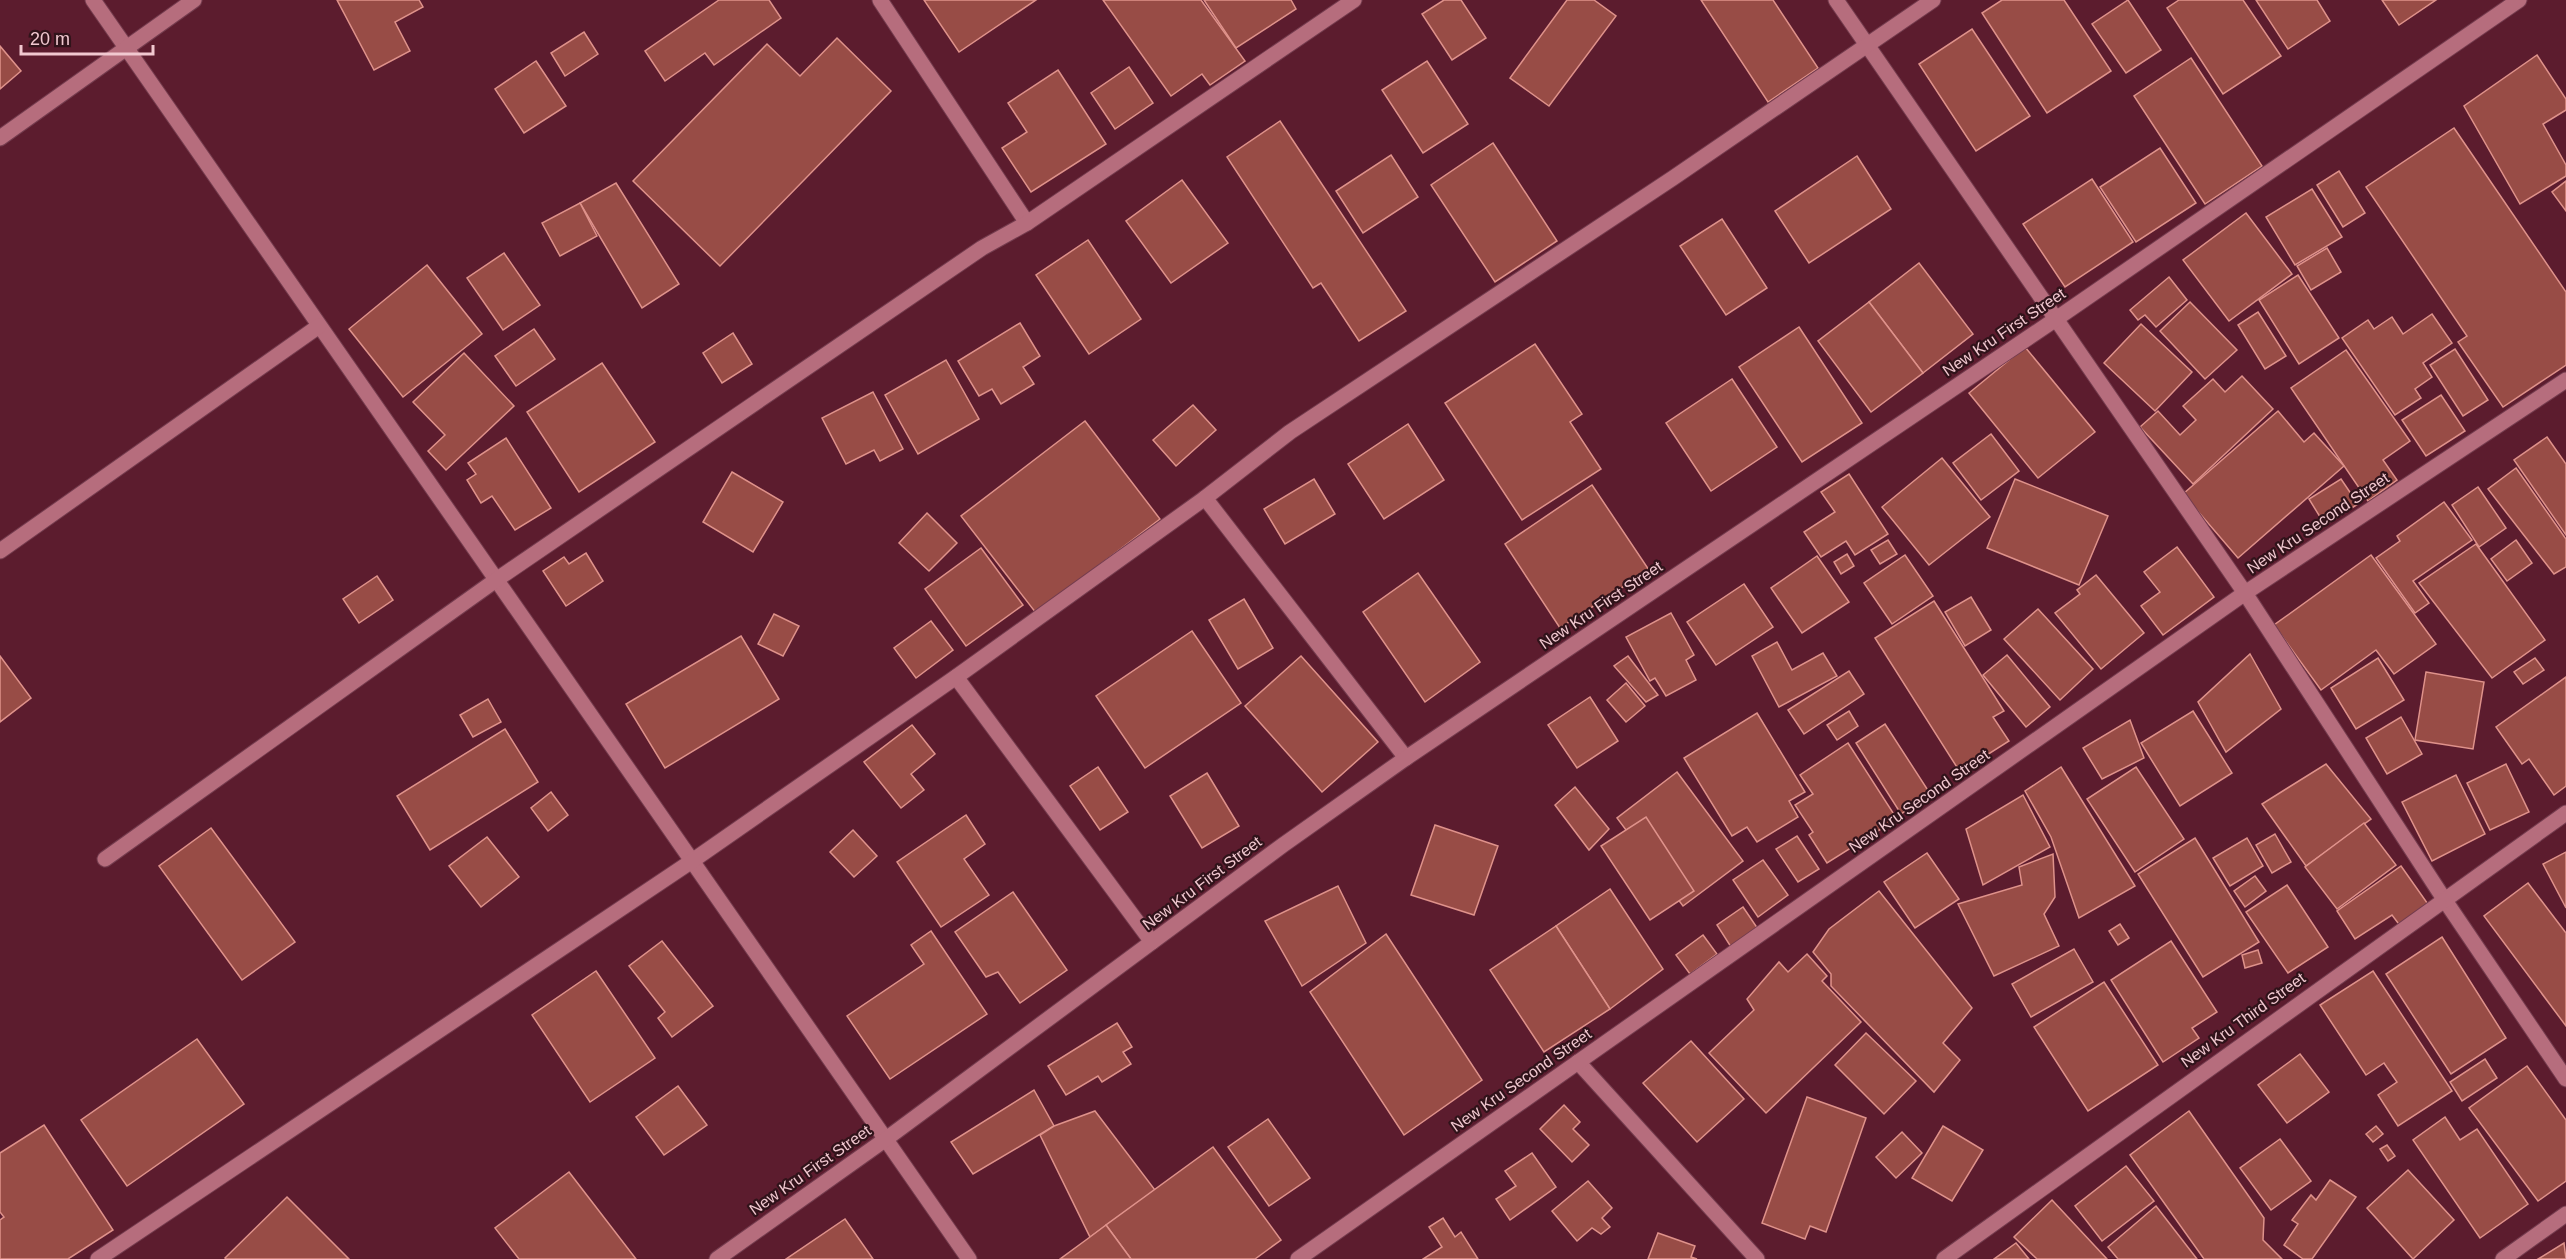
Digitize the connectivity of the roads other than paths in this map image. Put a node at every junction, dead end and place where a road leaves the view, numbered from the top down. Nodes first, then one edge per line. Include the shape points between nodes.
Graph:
1 (93, 0) edge
2 (194, 0) edge
3 (880, 0) edge
4 (1354, 0) edge
5 (1836, 0) edge
6 (1933, 0) edge
7 (2520, 0) edge
8 (1867, 45) junction
9 (126, 46) junction
10 (0, 138) edge
11 (1027, 223) junction
12 (2056, 319) junction
13 (319, 326) junction
14 (2566, 380) edge
15 (1206, 498) junction
16 (0, 551) edge
17 (496, 580) junction
18 (2245, 593) junction
19 (956, 677) junction
20 (1406, 758) junction
21 (2566, 813) edge
22 (105, 859) dead end
23 (692, 861) junction
24 (2444, 899) junction
25 (1152, 942) junction
26 (1578, 1062) junction
27 (2566, 1079) edge
28 (886, 1139) junction
29 (2566, 1214) edge
30 (98, 1259) edge
31 (717, 1259) edge
32 (969, 1259) edge
33 (1298, 1259) edge
34 (1757, 1259) edge
35 (1944, 1259) edge
36 (2503, 1259) edge

1 - 9 street
2 - 9 street
3 - 11 street
4 - 11 street
5 - 8 street
6 - 8 street
7 - 12 street, New Kru First Street
8 - 12 street
8 - 15 street via 1290,432
9 - 10 street
9 - 13 street
11 - 17 street via 982,248
12 - 18 street
12 - 20 street, New Kru First Street
13 - 16 street
13 - 17 street
14 - 18 street, New Kru Second Street
15 - 19 street
15 - 20 street
17 - 22 street
17 - 23 street
18 - 24 street
18 - 26 street, New Kru Second Street
19 - 23 street
19 - 25 street
20 - 25 street, New Kru First Street
21 - 24 street, New Kru Third Street
23 - 28 street
23 - 30 street
24 - 27 street
24 - 35 street, New Kru Third Street
25 - 28 street, New Kru First Street
26 - 33 street, New Kru Second Street
26 - 34 street
28 - 31 street, New Kru First Street
28 - 32 street
29 - 36 street

